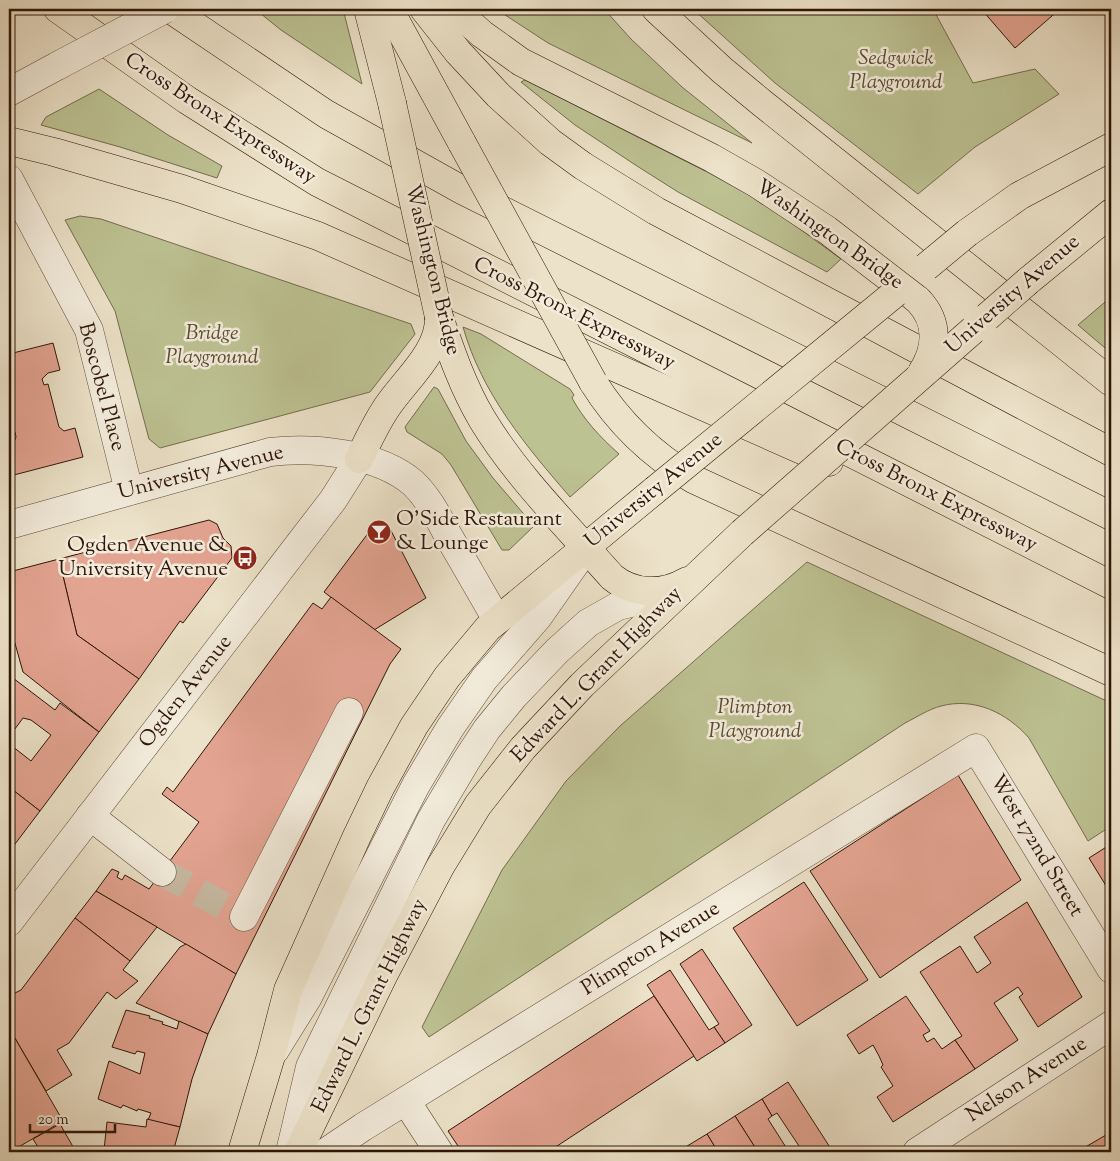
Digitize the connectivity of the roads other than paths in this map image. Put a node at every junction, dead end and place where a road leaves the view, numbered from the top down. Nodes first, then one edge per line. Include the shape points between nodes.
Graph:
1 (58, 9) edge
2 (165, 9) edge
3 (170, 9) edge
4 (368, 9) edge
5 (390, 9) edge
6 (424, 9) edge
7 (454, 9) edge
8 (656, 9) edge
9 (9, 92) edge
10 (9, 141) edge
11 (1111, 147) edge
12 (9, 179) edge
13 (1111, 213) edge
14 (906, 292) junction
15 (439, 317) junction
16 (915, 381) junction
17 (1111, 382) edge
18 (1111, 452) edge
19 (359, 459) junction
20 (129, 492) junction
21 (1111, 516) edge
22 (9, 525) edge
23 (586, 547) junction
24 (692, 578) junction
25 (1111, 586) edge
26 (497, 620) junction
27 (1111, 672) edge
28 (349, 712) dead end
29 (976, 748) joint
30 (90, 816) junction
31 (162, 872) tunnel mouth
32 (244, 917) dead end
33 (9, 922) edge
34 (1111, 970) edge
35 (1111, 1025) edge
36 (271, 1056) junction
37 (406, 1101) junction
38 (242, 1152) edge
39 (290, 1152) edge
40 (298, 1152) edge
41 (326, 1152) edge
42 (439, 1152) edge
43 (917, 1152) edge

1 - 25 main road, Cross Bronx Expressway via 194,105 317,182
2 - 9 street, bridge
3 - 21 main road via 326,114 462,190
4 - 15 main road, Washington Bridge, bridge
5 - 27 main road, bridge via 593,382 620,420 637,437 693,479
6 - 18 main road via 452,46 498,95 550,142 583,166 656,211
7 - 14 main road, Washington Bridge via 521,62 756,183 798,210
8 - 17 main road via 755,98
10 - 25 main road via 191,192 318,236
11 - 14 main road, University Avenue, bridge via 1019,196 926,267
12 - 20 street, Boscobel Place via 89,330
13 - 16 main road, University Avenue, bridge
14 - 16 main road, Washington Bridge, bridge via 931,316 934,333 929,357
14 - 23 main road, University Avenue, bridge
15 - 19 main road via 432,347 388,405
15 - 23 main road, Washington Bridge via 458,371 492,434
16 - 24 main road, University Avenue, bridge
19 - 20 street, University Avenue via 314,449 270,452
19 - 26 street, University Avenue via 398,473 421,493
19 - 30 street, Ogden Avenue via 333,500
20 - 22 street, University Avenue
23 - 24 main road, Washington Bridge via 612,577 629,588 667,590
23 - 26 main road, University Avenue
23 - 36 street via 538,618 484,680 450,728 413,792 308,997
24 - 39 street, Edward L. Grant Highway via 663,597 618,606 594,618 543,665 488,730 431,820 310,1067
24 - 40 main road, Edward L. Grant Highway via 548,721 478,805 423,898
26 - 36 main road via 479,637 436,692 380,788 288,990
28 - 32 street
29 - 34 street, West 172nd Street
29 - 37 street, Plimpton Avenue
30 - 31 street
30 - 33 street, Ogden Avenue
35 - 43 street, Nelson Avenue
36 - 38 main road
37 - 41 street, Plimpton Avenue
37 - 42 street

